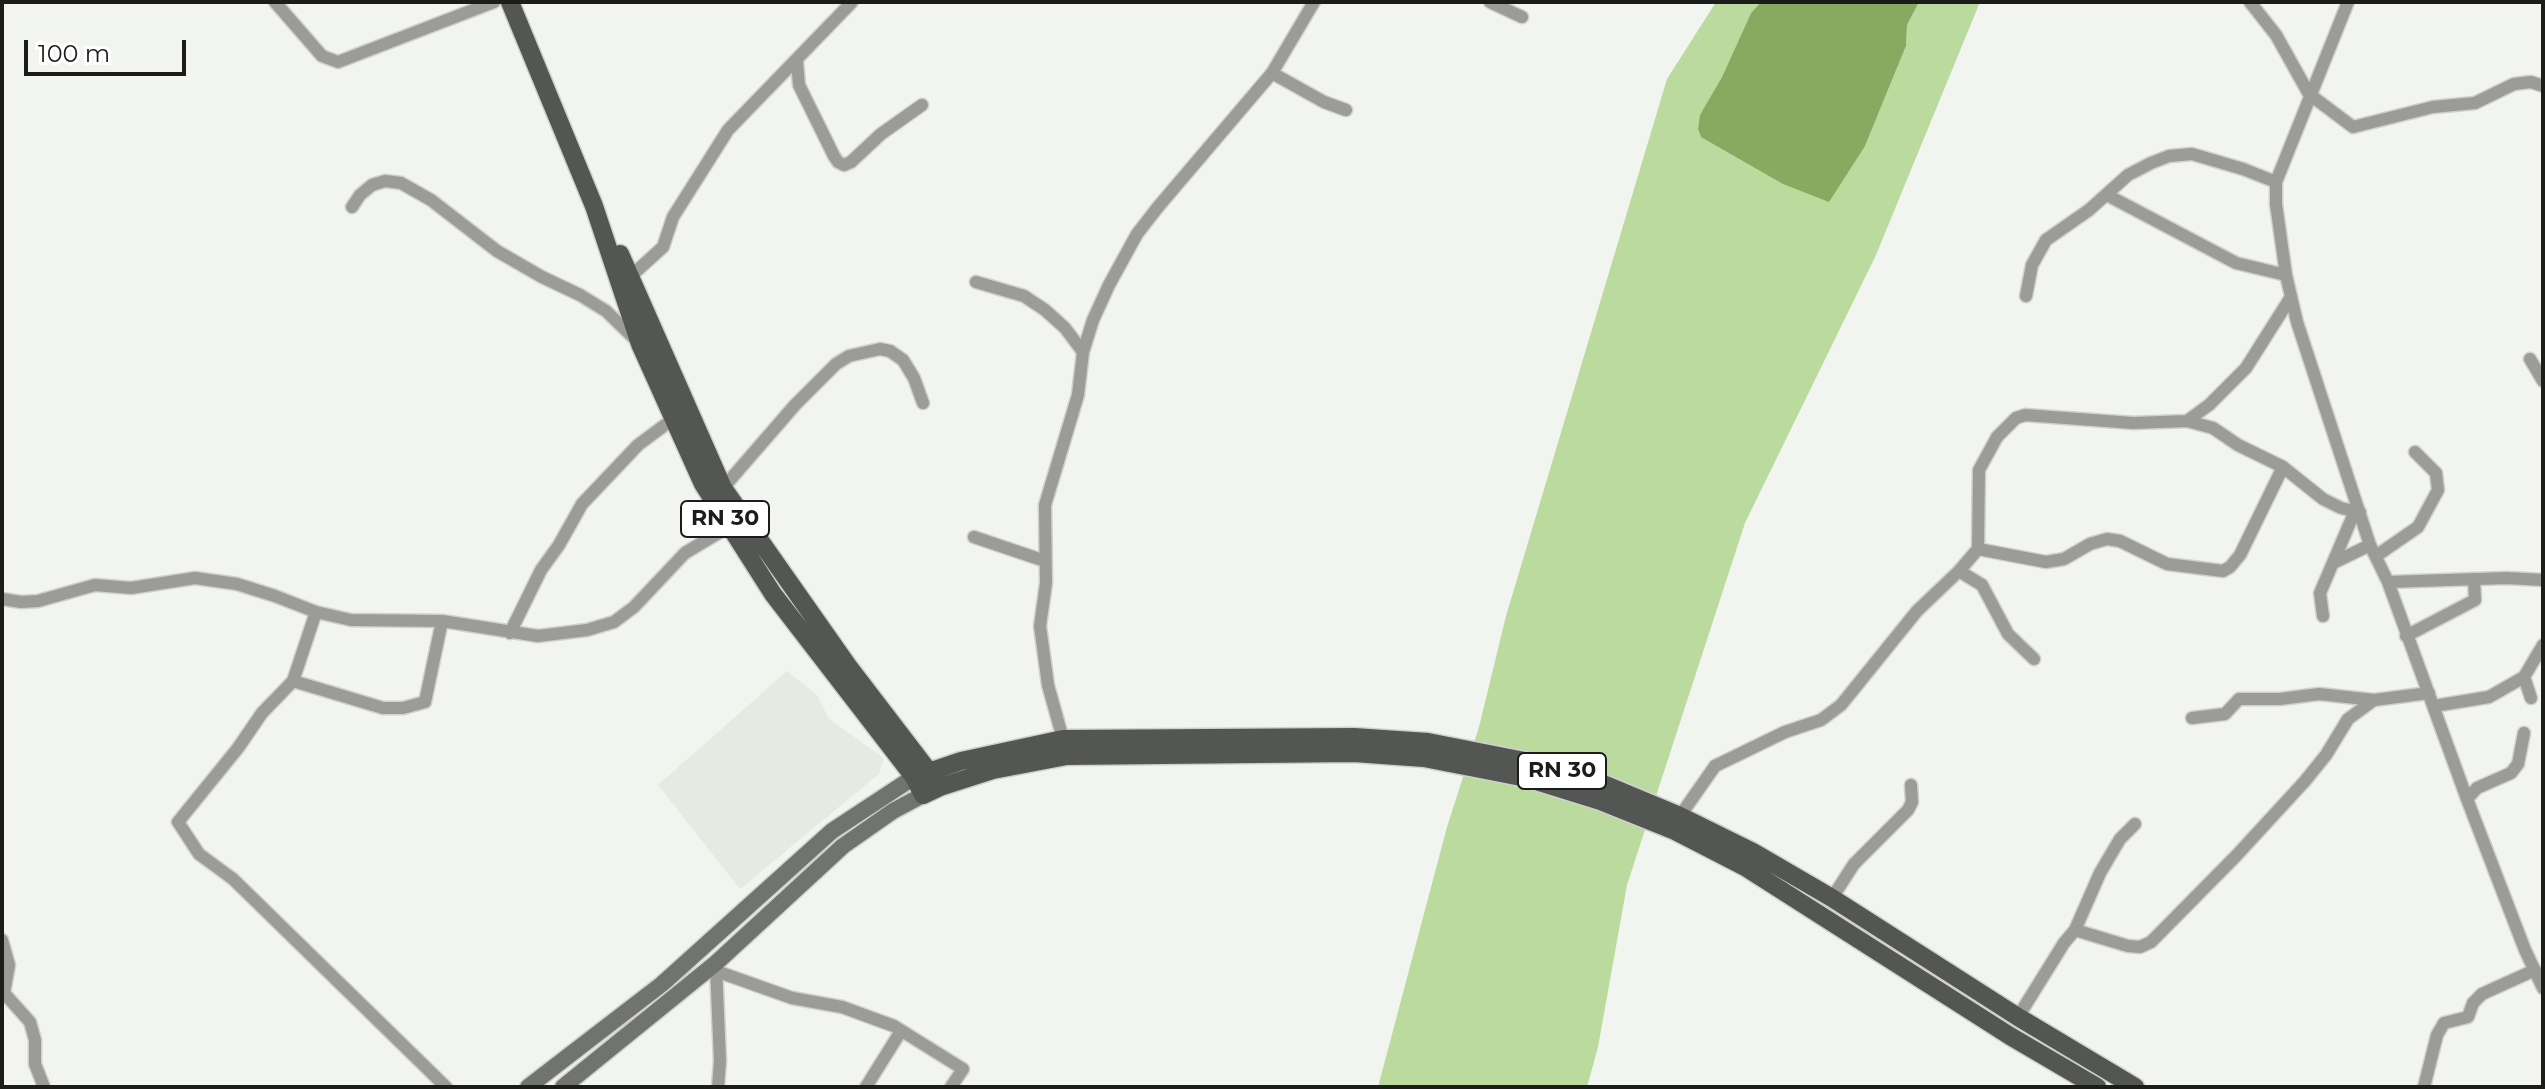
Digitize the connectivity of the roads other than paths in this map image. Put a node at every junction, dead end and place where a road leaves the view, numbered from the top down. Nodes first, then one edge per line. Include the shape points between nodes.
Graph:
1 (275, 2) edge
2 (494, 2) edge
3 (510, 2) edge
4 (852, 2) edge
5 (1314, 2) edge
6 (1490, 2) edge
7 (2250, 2) edge
8 (2348, 2) edge
9 (1522, 17) dead end
10 (797, 61) junction
11 (1272, 73) junction
12 (776, 81) junction
13 (2542, 84) edge
14 (799, 85) junction
15 (2309, 94) junction
16 (922, 105) dead end
17 (1346, 110) dead end
18 (2276, 182) junction
19 (2107, 195) junction
20 (594, 206) junction
21 (352, 207) dead end
22 (2286, 275) junction
23 (631, 276) junction
24 (976, 282) dead end
25 (2026, 296) dead end
26 (2291, 297) junction
27 (640, 344) junction
28 (1083, 352) junction
29 (2530, 359) dead end
30 (2543, 381) edge
31 (923, 403) dead end
32 (673, 419) junction
33 (2187, 421) junction
34 (2415, 452) dead end
35 (2283, 467) junction
36 (723, 488) junction
37 (2357, 511) junction
38 (730, 526) junction
39 (974, 537) dead end
40 (1978, 549) junction
41 (2373, 550) junction
42 (1045, 561) junction
43 (2335, 562) junction
44 (1959, 571) junction
45 (2529, 577) junction
46 (2474, 579) junction
47 (2543, 580) edge
48 (2388, 582) junction
49 (2543, 590) edge
50 (2, 599) edge
51 (316, 612) junction
52 (2323, 616) dead end
53 (442, 621) junction
54 (510, 633) junction
55 (2406, 636) junction
56 (2543, 645) edge
57 (2034, 659) dead end
58 (2524, 677) junction
59 (293, 681) junction
60 (2429, 693) junction
61 (2531, 698) dead end
62 (2374, 700) junction
63 (2434, 706) junction
64 (2192, 718) dead end
65 (2524, 733) dead end
66 (1063, 739) junction
67 (927, 782) junction
68 (1911, 785) dead end
69 (2467, 799) junction
70 (1680, 816) junction
71 (2135, 824) dead end
72 (1832, 898) junction
73 (2075, 930) junction
74 (2, 940) edge
75 (716, 967) junction
76 (2535, 970) junction
77 (2543, 988) edge
78 (2018, 1017) junction
79 (901, 1031) junction
80 (44, 1087) edge
81 (446, 1087) edge
82 (528, 1087) edge
83 (563, 1087) edge
84 (718, 1087) edge
85 (866, 1087) edge
86 (951, 1087) edge
87 (2097, 1087) edge
88 (2135, 1087) edge
89 (2424, 1087) edge

1 - 2 street via 322,56 338,62
3 - 20 main road, RN 30
4 - 10 street
5 - 11 street
6 - 9 street
7 - 15 street via 2276,35
8 - 15 street
10 - 12 street
10 - 14 street
11 - 17 street
11 - 28 street via 1137,234 1109,285
12 - 14 street
12 - 23 street via 728,130 673,217 663,247
13 - 15 street via 2514,84 2475,103 2433,107 2353,127
14 - 16 street via 834,156 844,165
15 - 18 street
18 - 19 street via 2179,154 2128,175
18 - 22 street
19 - 22 street via 2236,263
19 - 25 street via 2046,240 2032,265
20 - 23 main road, RN 30
20 - 27 main road, RN 30
21 - 27 street via 372,185 401,183 497,251 606,311
22 - 26 street
23 - 36 main road, RN 30
24 - 28 street via 1024,296 1065,328
26 - 33 street via 2246,368
26 - 37 street
27 - 32 main road, RN 30
28 - 42 street via 1078,395 1045,505
29 - 30 street
31 - 36 street via 903,360 890,351 849,356 795,405
32 - 38 main road, RN 30 via 703,484
32 - 54 street via 638,445 582,504
33 - 35 street via 2213,428
33 - 40 street via 2016,418 1997,437 1979,470
34 - 41 street via 2436,473 2438,490 2418,527
35 - 37 street via 2323,499
35 - 40 street via 2240,555 2223,571 2167,564 2107,539 2046,562
36 - 67 main road, RN 30
37 - 41 street
37 - 43 street
38 - 54 street via 685,553 614,622 538,636
38 - 67 main road, RN 30 via 773,594
39 - 42 street
40 - 44 street
41 - 43 street
41 - 48 street
42 - 66 street via 1040,626
43 - 52 street via 2320,593
44 - 57 street via 1982,585 2008,634
44 - 70 street via 1917,611 1841,705 1821,720 1715,766
45 - 46 street
45 - 47 street
45 - 49 street
46 - 48 street
46 - 55 street via 2475,600
48 - 55 street
50 - 51 street via 38,601 95,585 131,588 195,578 237,584
51 - 53 street via 372,622
51 - 59 street
53 - 54 street
53 - 59 street via 425,702 383,708
55 - 60 street
56 - 58 street
58 - 61 street
58 - 63 street via 2489,697
59 - 81 street via 178,822 199,854 233,879
60 - 62 street
60 - 63 street
62 - 64 street via 2319,694 2239,699 2225,714
62 - 73 street via 2348,719 2305,781 2151,942 2128,946
63 - 69 street
65 - 69 street via 2511,773 2477,788
66 - 67 main road, RN 30 / RN 30 via 961,761
66 - 70 main road, RN 30 / RN 30 via 1354,737 1428,742 1530,762 1606,785
67 - 75 street via 843,846
67 - 82 street via 832,831 662,984
67 - 87 main road, RN 30 via 1067,756 1256,753 1424,758 1526,778 1675,831 1745,867
68 - 72 street via 1908,810 1854,864
69 - 76 street
70 - 72 main road, RN 30 / RN 30
71 - 73 street via 2100,873
72 - 78 main road, RN 30 / RN 30
73 - 78 street
74 - 80 street via 9,965 4,993 30,1022
75 - 79 street via 792,998 842,1007
75 - 83 street
75 - 84 street
76 - 77 street
76 - 89 street via 2482,994 2468,1017 2444,1023
78 - 88 main road, RN 30 / RN 30
79 - 85 street
79 - 86 street via 963,1069

